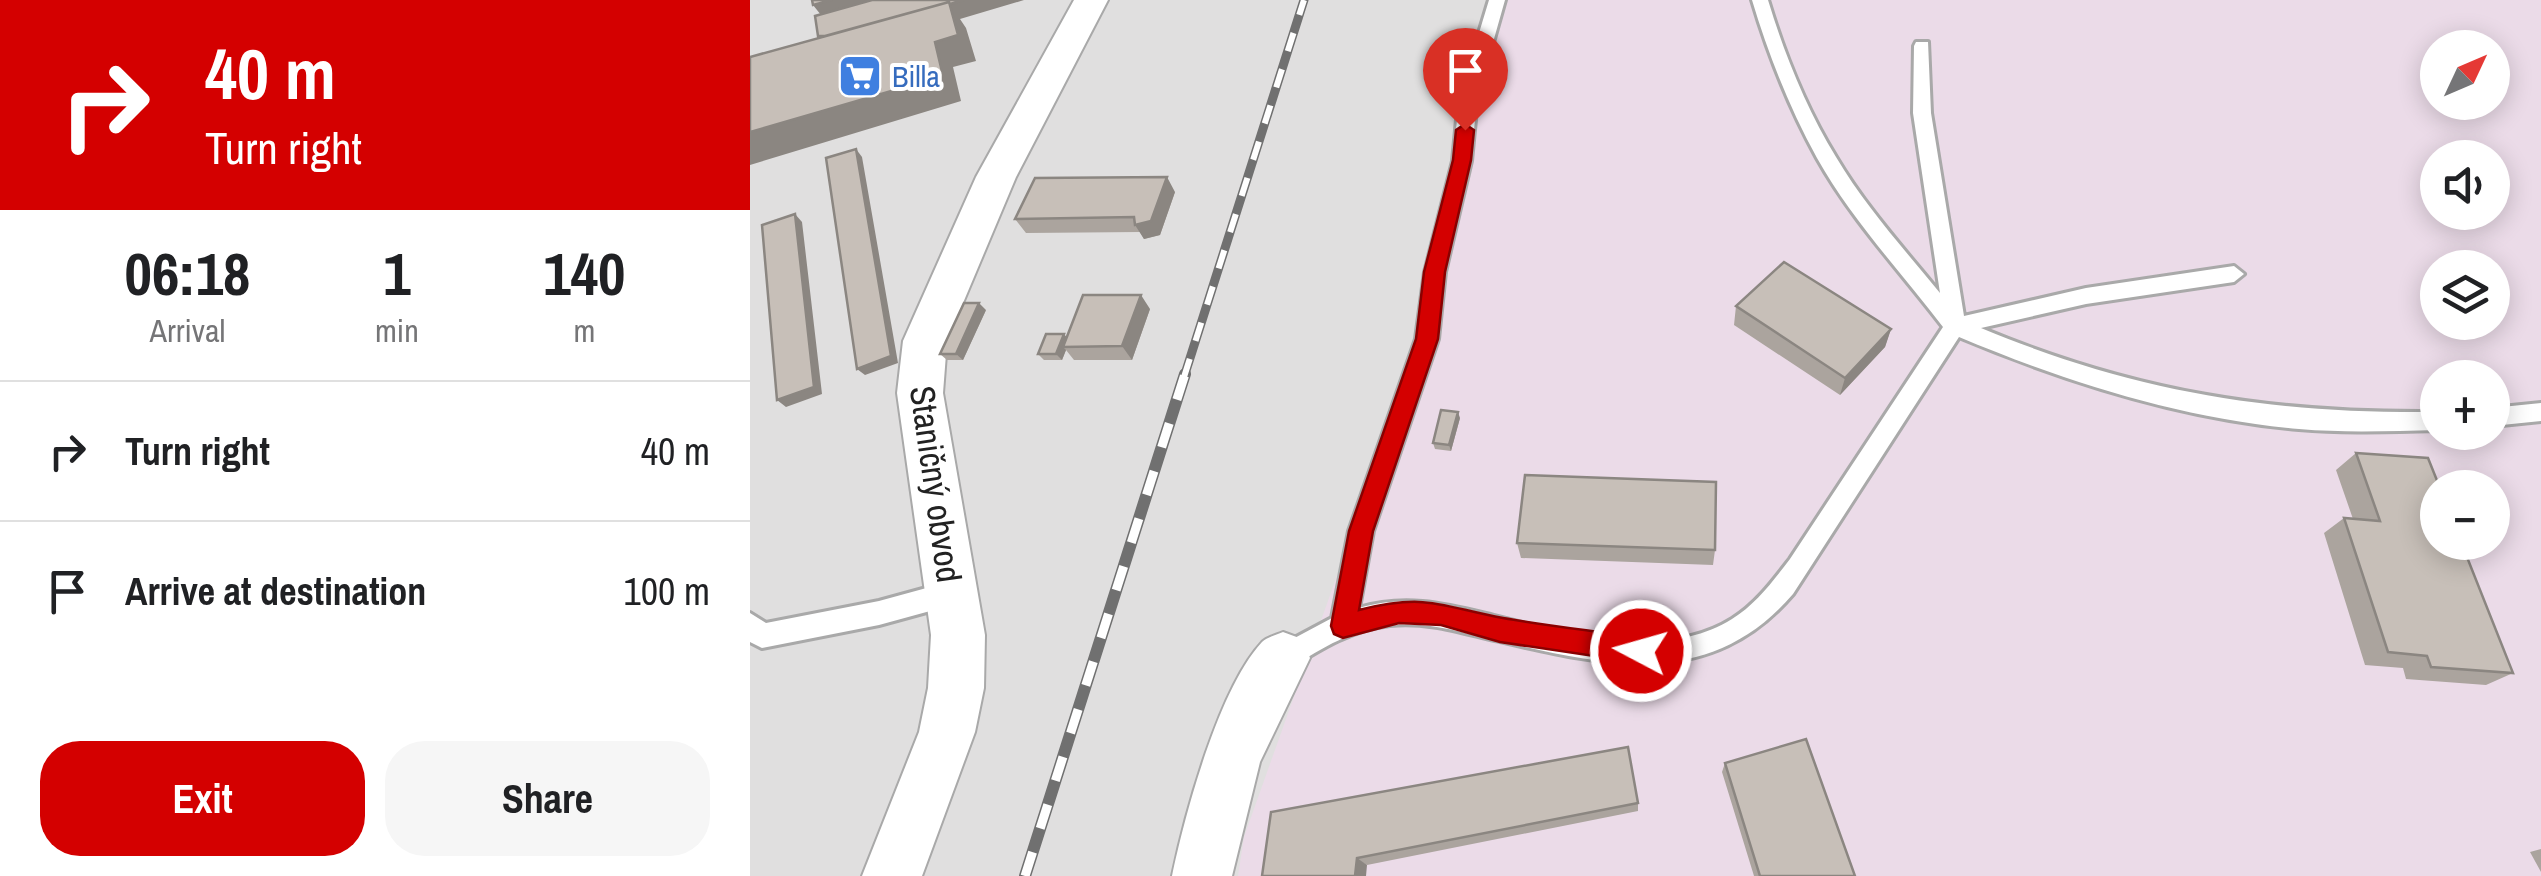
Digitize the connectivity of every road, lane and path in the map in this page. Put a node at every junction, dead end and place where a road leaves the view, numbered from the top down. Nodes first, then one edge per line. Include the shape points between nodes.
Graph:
1 (1090, 0) edge
2 (1497, 0) edge
3 (1760, 0) edge
4 (1922, 46) dead end
5 (2234, 274) dead end
6 (1956, 326) junction
7 (2541, 412) edge
8 (2510, 415) edge
9 (2420, 421) edge
10 (952, 593) junction
11 (750, 625) edge
12 (1343, 626) junction
13 (1283, 658) joint
14 (892, 876) edge
15 (1202, 876) edge

1 - 10 street, Staničný obvod via 996,177 925,341 920,393
2 - 12 lane via 1468,99 1427,339 1361,531
3 - 6 lane via 1826,156
4 - 6 lane via 1922,113
5 - 6 lane via 2086,296
6 - 9 lane via 2022,356 2256,414
6 - 12 lane via 1816,538 1740,629 1665,651 1616,650 1441,613 1399,612
7 - 8 lane
10 - 11 lane via 762,636
10 - 14 street, Staničný obvod via 958,635 947,732
12 - 13 lane
13 - 15 street via 1247,716

